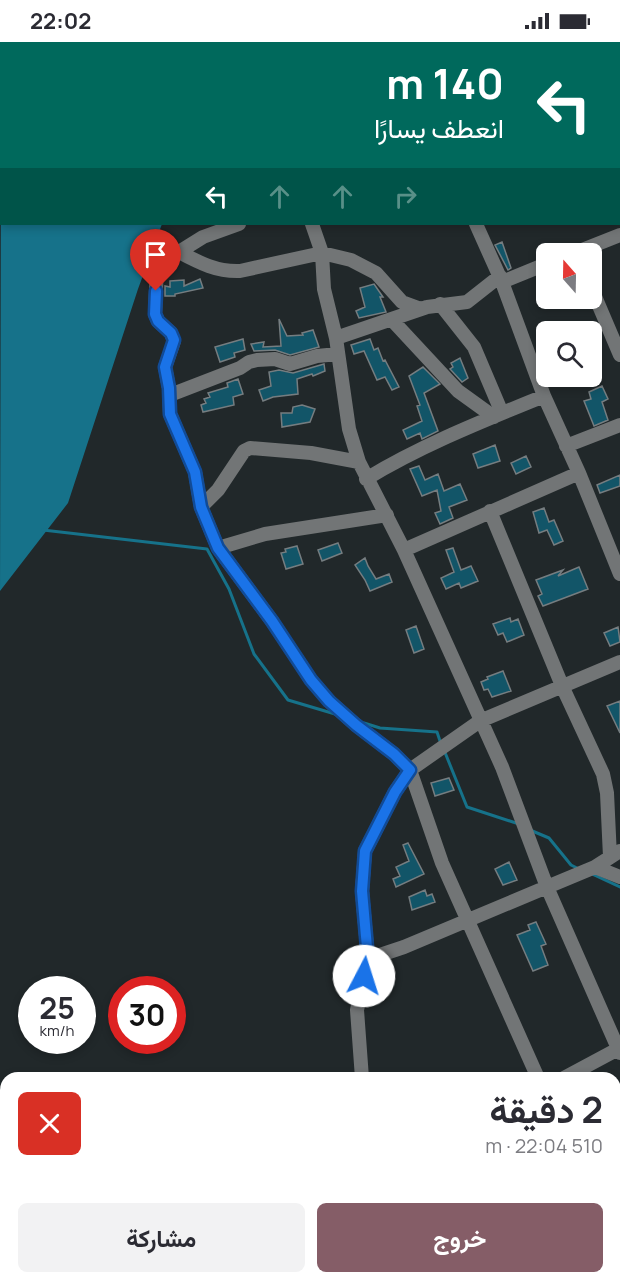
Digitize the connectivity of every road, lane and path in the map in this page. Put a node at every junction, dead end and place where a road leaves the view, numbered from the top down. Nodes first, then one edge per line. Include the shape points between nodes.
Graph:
1 (236, 225) edge
2 (312, 225) edge
3 (476, 225) edge
4 (620, 235) edge
5 (600, 243) edge
6 (180, 252) junction
7 (322, 253) junction
8 (536, 267) edge
9 (501, 279) junction
10 (440, 304) junction
11 (602, 307) edge
12 (421, 309) junction
13 (392, 320) junction
14 (616, 332) edge
15 (336, 338) junction
16 (338, 354) junction
17 (620, 355) edge
18 (170, 395) junction
19 (544, 396) junction
20 (498, 415) junction
21 (620, 425) edge
22 (566, 446) junction
23 (359, 462) junction
24 (579, 473) junction
25 (366, 478) junction
26 (201, 507) junction
27 (490, 511) junction
28 (387, 515) junction
29 (218, 548) junction
30 (404, 550) junction
31 (620, 574) edge
32 (620, 662) edge
33 (563, 688) junction
34 (480, 721) junction
35 (410, 770) junction
36 (615, 854) edge
37 (595, 867) junction
38 (620, 877) edge
39 (547, 888) junction
40 (468, 919) junction
41 (368, 959) junction
42 (619, 1050) edge
43 (362, 1072) edge
44 (535, 1072) edge
45 (576, 1072) edge

1 - 6 street via 203,237
2 - 7 street
3 - 9 street
4 - 5 street
6 - 7 street via 229,272
6 - 18 street via 160,258 156,274 155,314 174,340 165,367
7 - 12 street via 351,260 376,273 402,302
7 - 15 street via 324,289
8 - 9 street
9 - 10 street via 467,302
9 - 19 street
10 - 12 street
10 - 20 street via 474,347
11 - 14 street
12 - 13 street
13 - 15 street
13 - 20 street via 458,391
14 - 17 street
15 - 16 street
16 - 18 street via 290,364 275,359 256,360
16 - 23 street via 349,429
18 - 26 street via 170,414 195,472
19 - 20 street
19 - 22 street
20 - 25 street
21 - 22 street
22 - 24 street
23 - 25 street
23 - 26 street via 250,448
24 - 27 street
24 - 31 street
25 - 28 street
26 - 29 street
27 - 30 street
27 - 33 street
28 - 29 street via 265,534
28 - 30 street
29 - 35 street via 329,701
30 - 34 street
32 - 33 street
33 - 34 street
33 - 36 street via 603,774
34 - 35 street
34 - 39 street via 502,767
35 - 40 street via 442,862
35 - 41 street via 365,851 362,891
36 - 37 street
37 - 38 street
37 - 39 street
39 - 40 street
39 - 42 street
40 - 41 street
40 - 44 street
41 - 43 street via 357,1010
42 - 45 street

